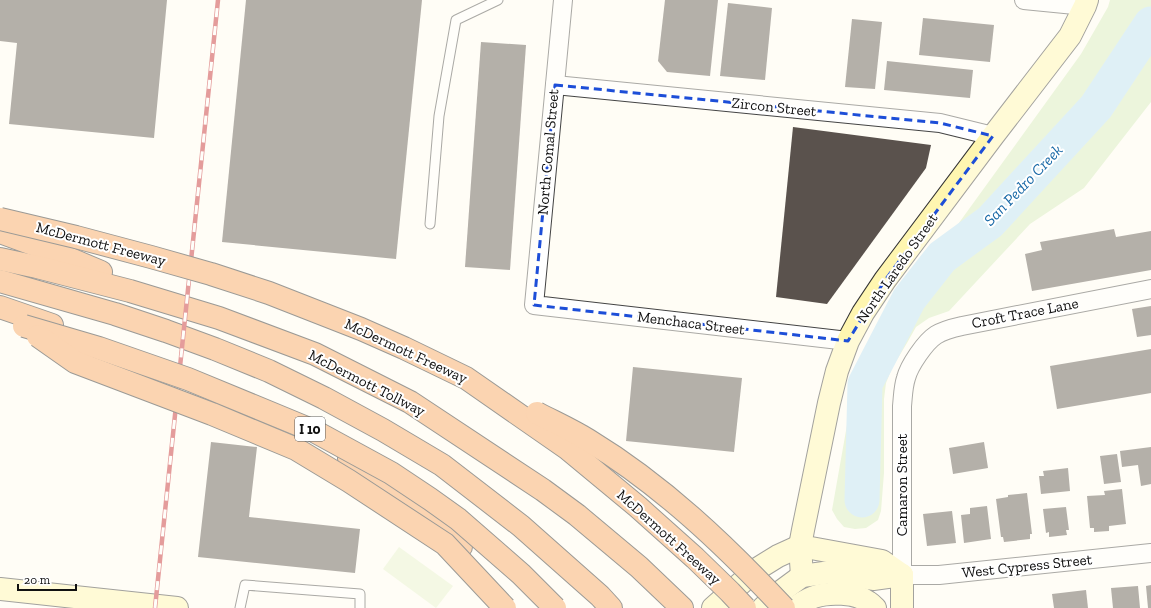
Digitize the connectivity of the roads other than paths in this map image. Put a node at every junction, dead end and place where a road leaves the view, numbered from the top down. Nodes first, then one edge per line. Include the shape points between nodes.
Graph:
1 (498, 0) edge
2 (563, 0) edge
3 (1024, 0) edge
4 (1086, 3) edge
5 (555, 85) junction
6 (993, 136) junction
7 (0, 219) edge
8 (430, 224) dead end
9 (0, 232) edge
10 (0, 259) edge
11 (0, 281) edge
12 (1151, 289) edge
13 (534, 304) joint
14 (0, 307) edge
15 (189, 309) junction
16 (0, 319) edge
17 (24, 326) junction
18 (848, 341) junction
19 (913, 363) joint
20 (466, 378) junction
21 (800, 546) junction
22 (1151, 553) edge
23 (902, 575) junction
24 (802, 576) junction
25 (0, 589) edge
26 (177, 608) edge
27 (240, 608) edge
28 (360, 608) edge
29 (497, 608) edge
30 (505, 608) edge
31 (555, 608) edge
32 (611, 608) edge
33 (682, 608) edge
34 (713, 608) edge
35 (745, 608) edge
36 (763, 608) edge
37 (784, 608) edge
38 (795, 608) edge
39 (875, 608) edge
40 (902, 608) edge

1 - 8 lane via 456,20 438,116
2 - 5 street, North Comal Street
3 - 4 street
4 - 6 main road, North Laredo Street via 1070,36
5 - 6 street, Zircon Street via 940,123
5 - 13 street, North Comal Street
6 - 18 main road, North Laredo Street via 885,280
7 - 20 highway, McDermott Freeway, bridge via 151,257 269,293 361,329
9 - 15 highway
10 - 15 highway, McDermott Tollway via 130,291
11 - 32 highway via 122,316 215,349 269,371 324,398 442,465 521,526
12 - 19 street, Croft Trace Lane via 946,330 935,336
13 - 18 street, Menchaca Street
14 - 29 highway via 118,348 239,395 330,444 424,513 481,566 496,588
15 - 33 highway, McDermott Tollway via 315,354 410,402 577,515 613,544
16 - 17 highway, I 10
17 - 30 highway, bridge via 75,362 296,449 445,544
17 - 31 highway, I 10, bridge via 100,348 188,379 314,431 392,473 430,498 521,574
18 - 21 main road, North Laredo Street via 829,403
19 - 23 street, Camaron Street via 906,378 902,406
20 - 35 highway, McDermott Freeway, bridge via 568,449 695,558
20 - 37 highway, bridge via 588,439 647,480 722,544
21 - 23 main road via 882,561
21 - 24 main road, North Laredo Street
21 - 34 main road via 757,569
22 - 23 street, West Cypress Street via 939,575
23 - 24 main road, West Cypress Street via 873,579 831,572
23 - 40 main road, Camaron Street
24 - 36 main road
25 - 26 main road via 60,598
27 - 28 lane via 245,585 360,594
38 - 39 main road via 815,596 840,594 855,596

